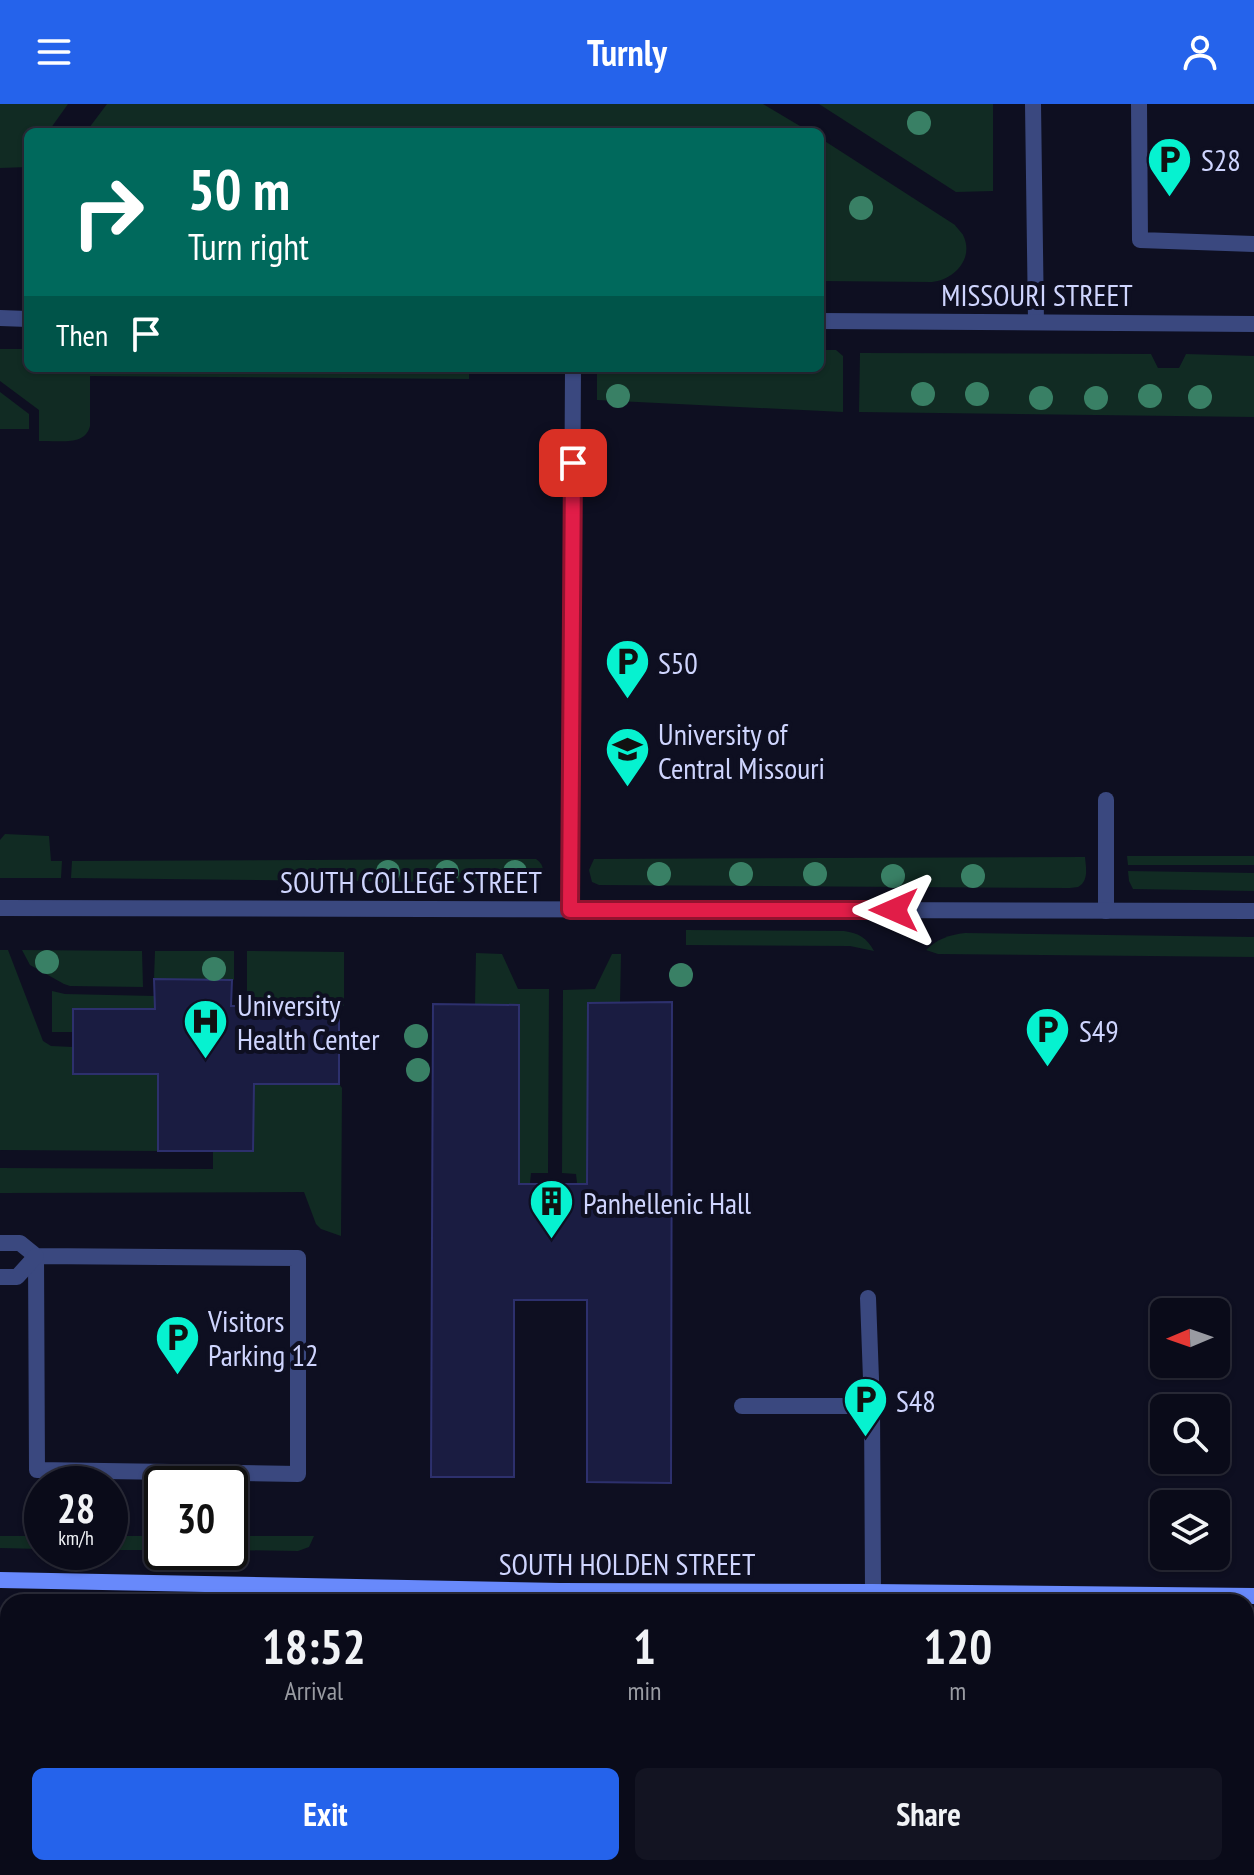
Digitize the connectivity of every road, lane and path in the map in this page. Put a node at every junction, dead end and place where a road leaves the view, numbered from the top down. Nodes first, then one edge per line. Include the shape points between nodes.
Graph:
1 (1033, 104) edge
2 (1139, 104) edge
3 (1254, 244) edge
4 (0, 318) edge
5 (24, 319) edge
6 (824, 321) edge
7 (1036, 322) junction
8 (1254, 324) edge
9 (573, 372) edge
10 (1106, 800) dead end
11 (0, 908) edge
12 (570, 910) junction
13 (1106, 911) junction
14 (1254, 911) edge
15 (0, 1243) edge
16 (36, 1256) junction
17 (0, 1277) edge
18 (868, 1298) dead end
19 (742, 1406) dead end
20 (872, 1406) junction
21 (0, 1580) edge
22 (873, 1592) junction
23 (461, 1594) edge
24 (748, 1594) edge
25 (908, 1594) edge

1 - 7 street
2 - 3 street via 1140,240
4 - 5 street
6 - 7 street, MISSOURI STREET
7 - 8 street, MISSOURI STREET
9 - 12 street
10 - 13 street
11 - 12 street, SOUTH COLLEGE STREET
12 - 13 street, SOUTH COLLEGE STREET
13 - 14 street, SOUTH COLLEGE STREET
15 - 16 street via 20,1243
16 - 16 street via 298,1258 298,1474 37,1470
16 - 17 street via 17,1277
18 - 20 street
19 - 20 street
20 - 22 street
21 - 23 main road, SOUTH HOLDEN STREET
22 - 24 main road, SOUTH HOLDEN STREET
22 - 25 main road, SOUTH HOLDEN STREET

